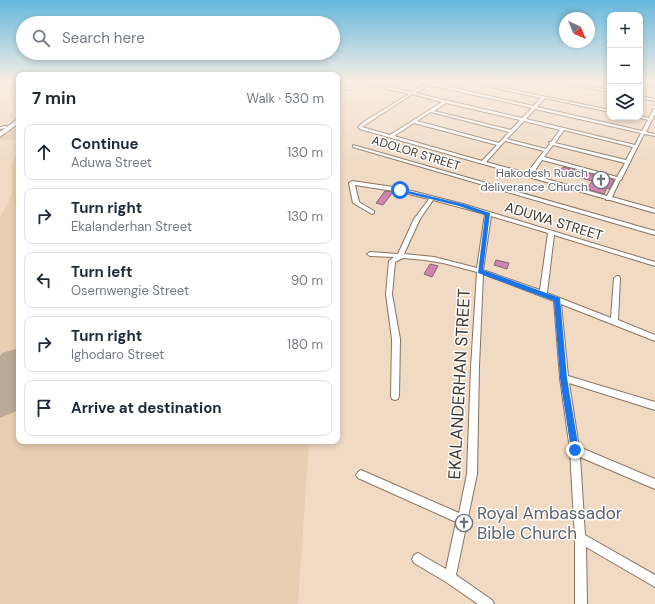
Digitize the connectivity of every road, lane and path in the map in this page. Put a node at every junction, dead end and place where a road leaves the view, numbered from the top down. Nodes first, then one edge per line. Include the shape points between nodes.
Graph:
1 (385, 110) edge
2 (485, 110) edge
3 (533, 110) edge
4 (545, 110) edge
5 (655, 110) edge
6 (430, 111) joint
7 (16, 118) edge
8 (643, 118) edge
9 (523, 119) junction
10 (650, 119) junction
11 (16, 122) edge
12 (416, 122) junction
13 (2, 128) edge
14 (563, 129) junction
15 (512, 131) junction
16 (644, 132) junction
17 (655, 134) edge
18 (0, 135) edge
19 (390, 137) junction
20 (504, 139) junction
21 (551, 143) junction
22 (498, 144) junction
23 (355, 146) dead end
24 (635, 146) junction
25 (546, 150) junction
26 (541, 158) junction
27 (483, 162) junction
28 (627, 162) junction
29 (528, 176) junction
30 (620, 179) junction
31 (432, 198) junction
32 (608, 199) junction
33 (655, 211) edge
34 (372, 212) dead end
35 (488, 214) junction
36 (551, 233) junction
37 (655, 233) edge
38 (370, 254) dead end
39 (400, 257) junction
40 (655, 264) edge
41 (480, 272) junction
42 (617, 278) dead end
43 (543, 294) junction
44 (557, 300) junction
45 (614, 321) junction
46 (655, 338) edge
47 (564, 378) junction
48 (395, 396) dead end
49 (655, 406) edge
50 (575, 450) junction
51 (361, 475) dead end
52 (655, 484) edge
53 (461, 519) junction
54 (580, 538) junction
55 (418, 559) dead end
56 (450, 578) junction
57 (655, 581) edge
58 (488, 604) edge
59 (581, 604) edge

1 - 19 street via 360,126
2 - 9 street
3 - 9 street
4 - 16 street
5 - 10 street
6 - 12 street
6 - 15 street
7 - 13 main road
8 - 10 street
9 - 14 street
9 - 15 street
10 - 16 street
11 - 18 main road
12 - 19 street
12 - 22 street
14 - 21 street
14 - 24 street
15 - 20 street
16 - 17 street
16 - 24 street
19 - 27 street
20 - 22 street
20 - 25 street
21 - 25 street
21 - 28 street
22 - 27 street
23 - 37 street, ADOLOR STREET
24 - 28 street
25 - 26 street
26 - 29 street
26 - 30 street
27 - 29 street
28 - 30 street
29 - 32 street
30 - 32 street
31 - 34 street, ADUWA STREET via 352,183 356,203
31 - 35 street, ADUWA STREET
31 - 39 street via 417,219
32 - 33 street
35 - 36 street, ADUWA STREET
35 - 41 street, EKALANDERHAN STREET
36 - 40 street, ADUWA STREET
36 - 43 street
38 - 39 street
39 - 41 street via 442,261
39 - 48 street via 392,261 389,294 396,339
41 - 43 street
41 - 53 street, EKALANDERHAN STREET via 472,474
42 - 45 street
43 - 44 street
44 - 45 street
44 - 47 street
45 - 46 street
47 - 49 street
47 - 50 street
50 - 52 street
50 - 54 street
51 - 53 street
53 - 56 street, EKALANDERHAN STREET
54 - 57 street
54 - 59 street
55 - 56 street
56 - 58 street

